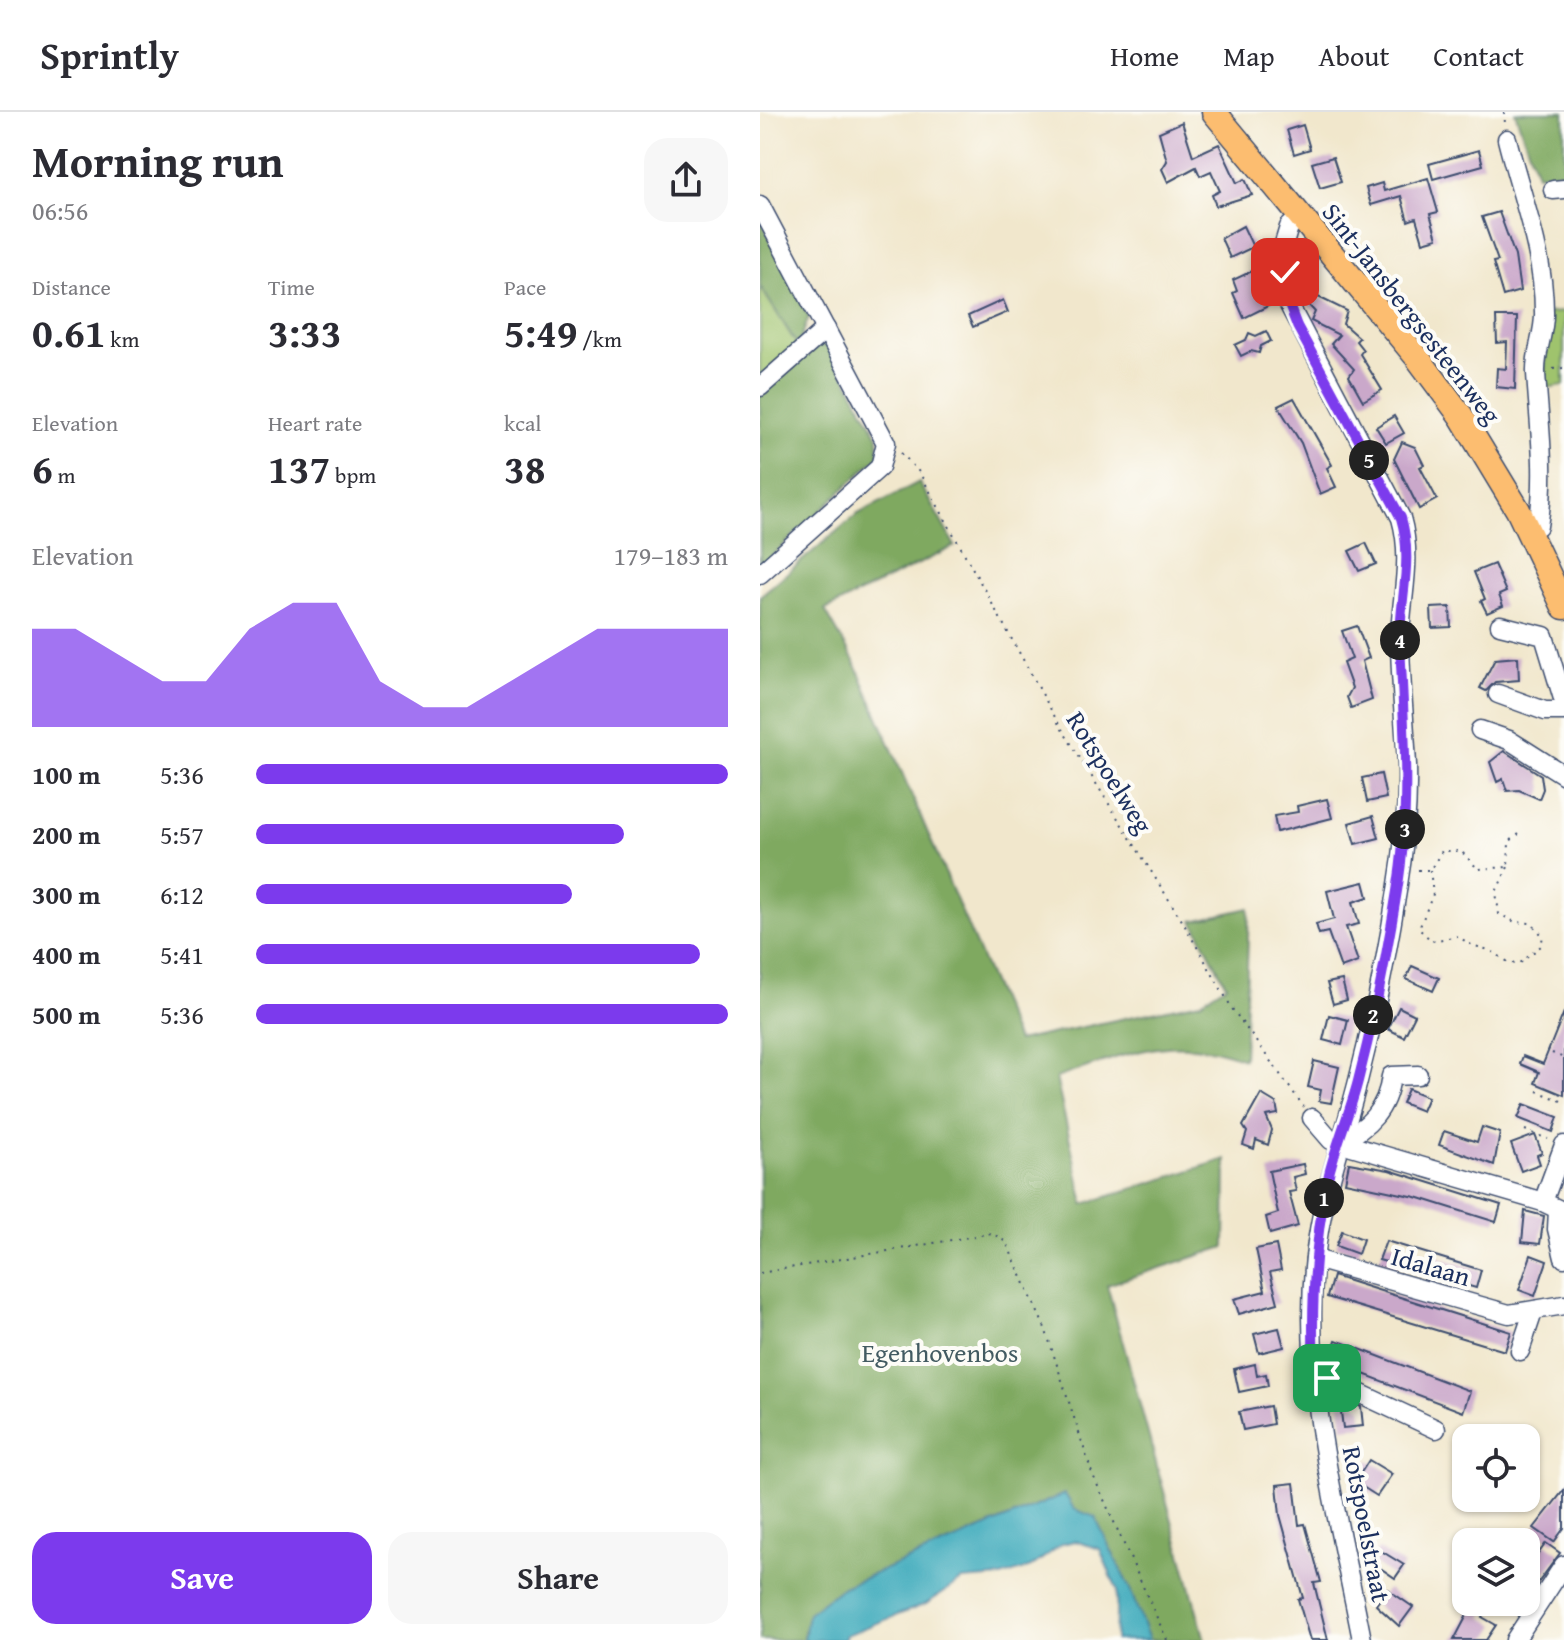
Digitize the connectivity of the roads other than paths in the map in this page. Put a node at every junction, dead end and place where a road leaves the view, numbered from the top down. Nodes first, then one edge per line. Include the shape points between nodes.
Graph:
1 (1214, 112) edge
2 (1507, 139) dead end
3 (760, 205) edge
4 (1301, 216) junction
5 (826, 329) junction
6 (760, 387) edge
7 (1529, 531) junction
8 (760, 574) edge
9 (1564, 607) edge
10 (1500, 625) dead end
11 (1498, 694) dead end
12 (1564, 702) edge
13 (1564, 711) edge
14 (1480, 730) dead end
15 (1564, 775) edge
16 (1418, 1075) dead end
17 (1312, 1118) road end
18 (1339, 1143) junction
19 (1564, 1145) edge
20 (1555, 1208) edge
21 (1564, 1258) edge
22 (1315, 1259) junction
23 (1564, 1305) edge
24 (1533, 1312) junction
25 (1520, 1351) dead end
26 (1314, 1372) junction
27 (1436, 1429) dead end
28 (1564, 1565) edge
29 (1362, 1640) edge
30 (1515, 1640) edge

1 - 4 main road, Sint-Jansbergsesteenweg
2 - 7 street via 1539,256 1545,315 1536,371 1541,506 1538,526
3 - 5 street
4 - 7 main road, Sint-Jansbergsesteenweg via 1461,416
4 - 18 street, Rotspoelstraat via 1289,227 1283,247 1289,305 1401,518 1408,542 1400,639 1406,796 1399,869 1366,1050
5 - 6 street
5 - 8 street via 886,443 880,467
7 - 9 main road, Sint-Jansbergsesteenweg
10 - 12 street via 1544,636
11 - 13 street via 1545,711
14 - 15 street via 1509,740
16 - 18 street via 1391,1076 1373,1122
17 - 18 street
18 - 20 street
18 - 22 street, Rotspoelstraat
19 - 20 street
20 - 21 street
22 - 24 street, Idalaan via 1493,1311
22 - 26 street, Rotspoelstraat
23 - 24 street, Idalaan
24 - 25 street
26 - 27 street
26 - 29 street, Rotspoelstraat
28 - 30 street

